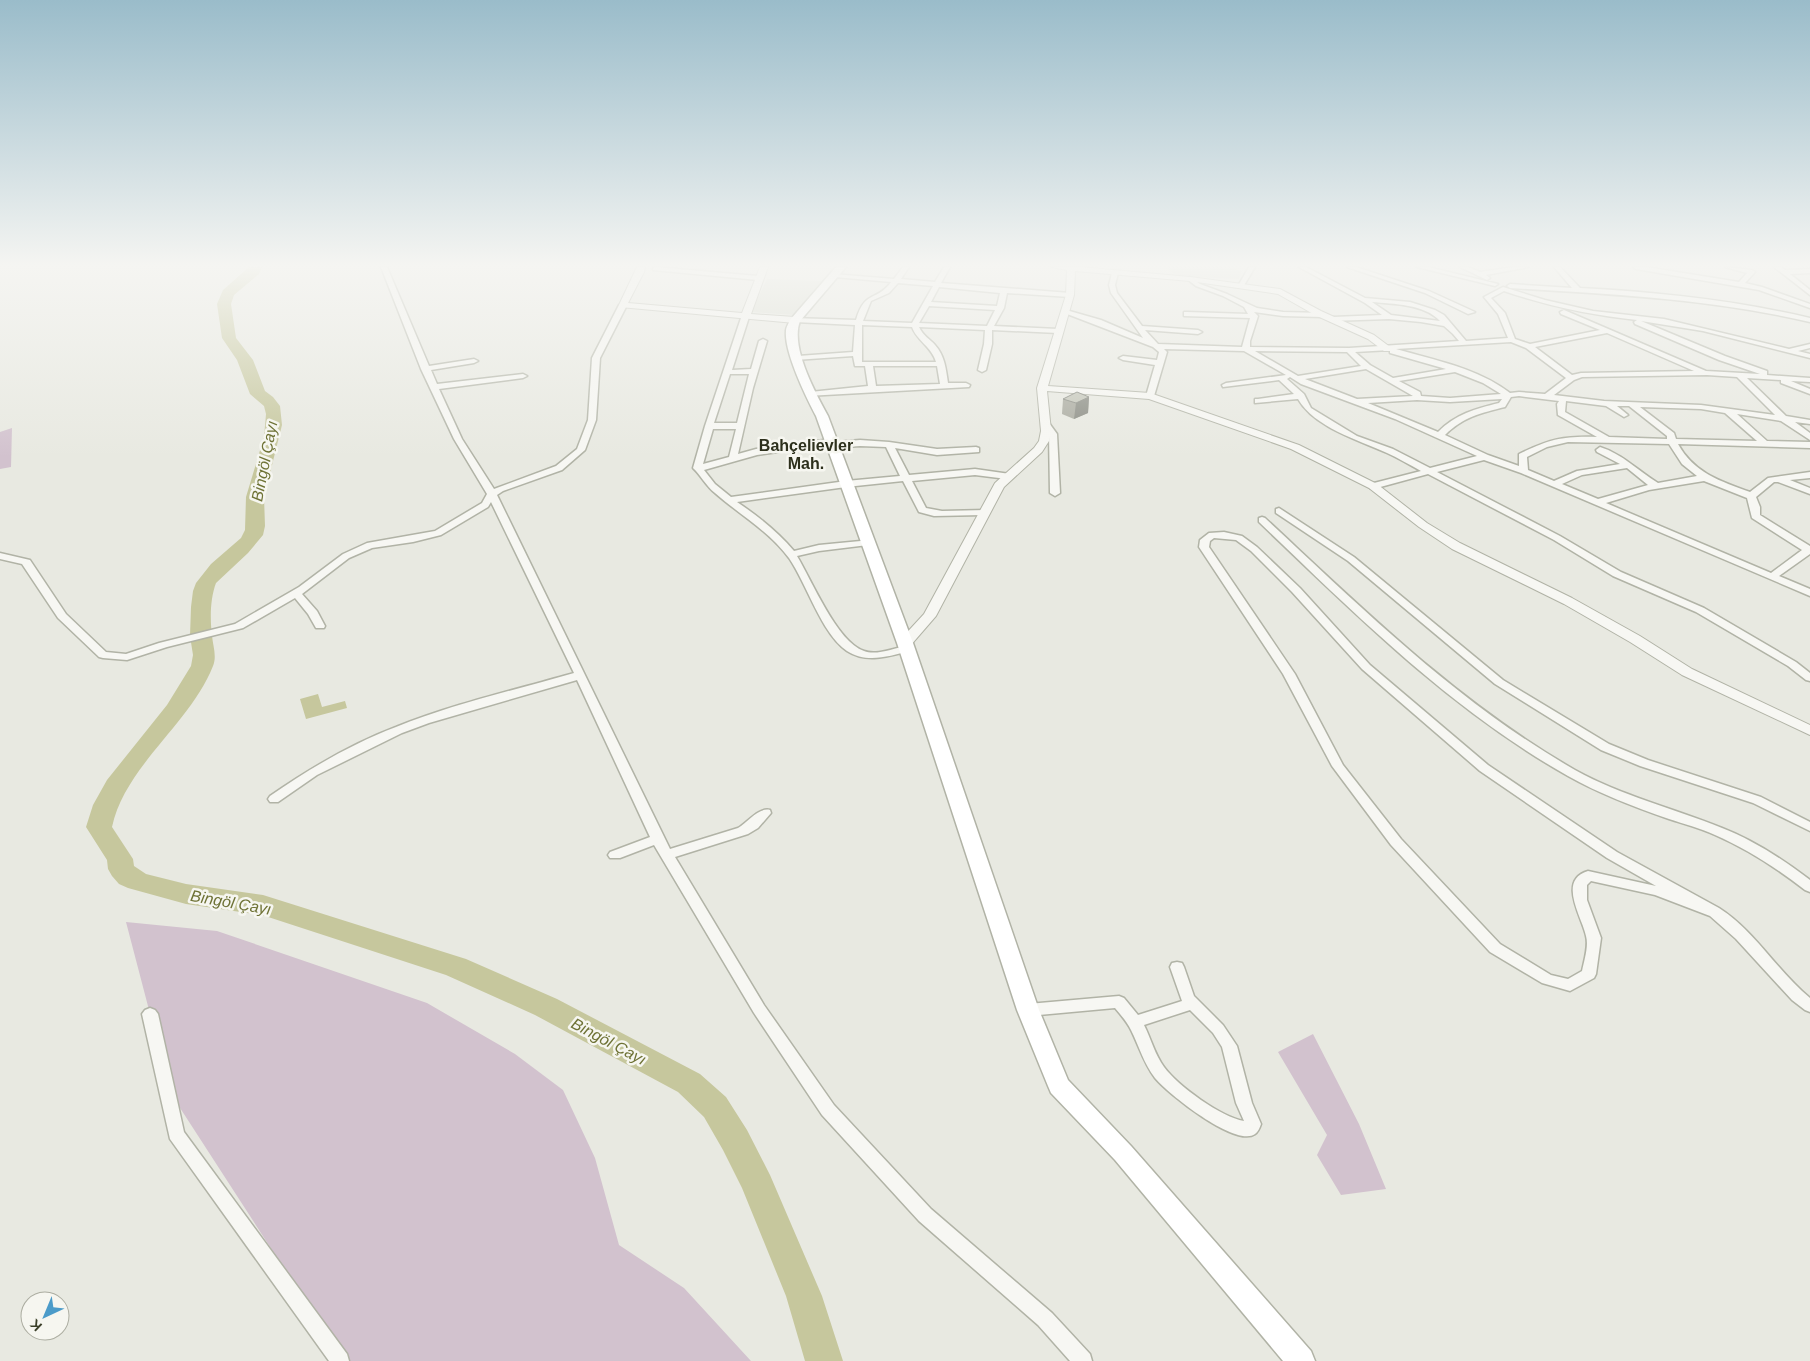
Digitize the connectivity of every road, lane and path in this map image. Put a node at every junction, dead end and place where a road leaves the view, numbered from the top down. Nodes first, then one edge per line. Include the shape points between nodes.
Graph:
1 (410, 331) edge
2 (610, 331) edge
3 (741, 331) edge
4 (791, 331) edge
5 (858, 331) edge
6 (917, 331) edge
7 (989, 331) edge
8 (1047, 331) edge
9 (1058, 331) joint
10 (1119, 331) edge
11 (1143, 331) edge
12 (1198, 331) edge
13 (1250, 331) edge
14 (1357, 331) edge
15 (1454, 331) edge
16 (1508, 331) edge
17 (1606, 331) joint
18 (1659, 331) edge
19 (1709, 331) edge
20 (1512, 340) junction
21 (763, 341) dead end
22 (1464, 343) junction
23 (1157, 346) junction
24 (1529, 346) junction
25 (1810, 346) edge
26 (1199, 348) junction
27 (1246, 349) junction
28 (1387, 349) junction
29 (1349, 350) junction
30 (1790, 351) junction
31 (856, 354) junction
32 (1810, 356) edge
33 (798, 358) junction
34 (1123, 358) dead end
35 (474, 361) dead end
36 (869, 364) junction
37 (940, 364) junction
38 (1161, 364) junction
39 (1367, 367) junction
40 (425, 369) junction
41 (982, 370) dead end
42 (1454, 370) junction
43 (755, 371) junction
44 (727, 372) junction
45 (1707, 374) junction
46 (524, 376) dead end
47 (1740, 376) junction
48 (1774, 376) junction
49 (1295, 377) junction
50 (1281, 378) junction
51 (1571, 378) junction
52 (1393, 380) junction
53 (1810, 380) edge
54 (966, 385) dead end
55 (1226, 385) dead end
56 (944, 386) junction
57 (435, 388) junction
58 (872, 388) junction
59 (1042, 388) junction
60 (1262, 390) junction
61 (1810, 392) edge
62 (810, 394) junction
63 (1508, 395) junction
64 (1150, 396) junction
65 (1301, 396) junction
66 (1548, 396) junction
67 (1417, 398) junction
68 (1564, 398) junction
69 (1258, 401) dead end
70 (1354, 401) junction
71 (1608, 403) junction
72 (1632, 405) junction
73 (1728, 411) junction
74 (1624, 415) dead end
75 (1783, 418) junction
76 (1810, 422) edge
77 (1046, 425) junction
78 (709, 426) junction
79 (741, 426) junction
80 (1439, 436) junction
81 (1810, 437) edge
82 (1607, 439) junction
83 (1671, 442) junction
84 (832, 444) junction
85 (1765, 444) junction
86 (889, 445) junction
87 (1810, 445) edge
88 (976, 450) dead end
89 (1600, 450) dead end
90 (1485, 457) junction
91 (733, 458) junction
92 (1628, 466) junction
93 (697, 468) junction
94 (1524, 471) junction
95 (1431, 472) junction
96 (1810, 475) edge
97 (1007, 476) junction
98 (1703, 478) junction
99 (907, 479) junction
100 (1779, 479) junction
101 (846, 484) junction
102 (1554, 485) junction
103 (1373, 486) junction
104 (1656, 486) junction
105 (1810, 490) edge
106 (1055, 493) dead end
107 (492, 494) junction
108 (1751, 496) junction
109 (728, 500) junction
110 (1597, 503) junction
111 (1279, 511) dead end
112 (983, 512) junction
113 (1262, 520) dead end
114 (868, 542) junction
115 (1809, 549) edge
116 (791, 555) junction
117 (0, 556) edge
118 (1772, 577) junction
119 (296, 593) junction
120 (1810, 593) edge
121 (320, 626) dead end
122 (905, 646) junction
123 (580, 675) junction
124 (1810, 678) edge
125 (1810, 732) edge
126 (274, 799) dead end
127 (765, 813) dead end
128 (1810, 826) edge
129 (658, 839) junction
130 (615, 855) dead end
131 (667, 855) junction
132 (1810, 887) edge
133 (1714, 912) junction
134 (1177, 967) dead end
135 (1192, 1004) junction
136 (1810, 1006) edge
137 (1028, 1010) junction
138 (150, 1014) dead end
139 (1135, 1022) junction
140 (340, 1361) edge
141 (1083, 1361) edge
142 (1301, 1361) edge

1 - 40 street
2 - 107 street via 596,358 592,420 581,450 559,468
3 - 44 street
4 - 33 main road
5 - 31 street
6 - 37 street via 936,350
7 - 41 street
8 - 9 street
9 - 59 street
10 - 23 street
11 - 23 street
12 - 26 street
13 - 27 street
14 - 28 street
15 - 22 street
16 - 20 street
17 - 24 street
17 - 45 street
18 - 48 street
19 - 30 street
20 - 22 street
20 - 24 street
21 - 43 street
22 - 28 street
23 - 26 street
23 - 38 street via 1163,352
24 - 51 street
25 - 30 street
26 - 27 street
27 - 29 street
27 - 49 street
28 - 29 street
28 - 42 street
29 - 39 street
30 - 32 street
31 - 33 street
31 - 36 street via 858,364
33 - 62 main road
34 - 38 street
35 - 40 street
36 - 37 street
36 - 58 street
37 - 56 street
38 - 64 street
39 - 49 street
39 - 52 street
40 - 57 street
42 - 52 street
42 - 63 street
43 - 44 street
43 - 79 street
44 - 78 street
45 - 47 street
45 - 51 street via 1594,374
46 - 57 street
47 - 48 street
47 - 75 street
48 - 53 street
48 - 61 street
49 - 50 street
49 - 70 street
50 - 60 street
50 - 65 street
51 - 66 street
52 - 67 street via 1417,394
54 - 56 street
55 - 60 street
56 - 58 street
57 - 107 street via 458,439
58 - 62 street
59 - 64 street
59 - 77 street
60 - 65 street
60 - 69 street
62 - 84 main road
63 - 66 street
63 - 67 street via 1450,400
63 - 80 street via 1502,405 1462,415
64 - 103 street via 1295,447
65 - 95 street via 1308,409 1354,438 1390,451
66 - 68 street
67 - 70 street
68 - 71 street
68 - 82 street via 1561,413
70 - 80 street
71 - 72 street
71 - 74 street
72 - 73 street via 1681,405
72 - 83 street via 1664,428 1671,435
73 - 75 street
73 - 85 street
75 - 76 street
75 - 81 street
77 - 97 street via 1041,447
77 - 106 street via 1053,434
78 - 79 street
78 - 93 street
79 - 91 street
80 - 90 street
82 - 83 street
82 - 94 street via 1568,439 1536,448 1522,456
83 - 85 street
83 - 98 street via 1684,461
84 - 86 street
84 - 91 street via 778,448
84 - 101 main road
85 - 87 street
86 - 88 street via 937,452
86 - 99 street
89 - 92 street
90 - 94 street
90 - 95 street
91 - 93 street
92 - 102 street via 1576,474
92 - 104 street
93 - 109 street via 704,479
94 - 102 street
95 - 103 street
95 - 124 street via 1557,538 1617,574 1700,610
96 - 100 street
97 - 99 street via 985,472
97 - 112 street
98 - 104 street
98 - 108 street
99 - 101 street
99 - 112 street via 924,512
100 - 105 street
100 - 108 street via 1771,480
101 - 109 street
101 - 114 main road
102 - 110 street
103 - 125 street via 1456,546 1568,602 1687,672
104 - 110 street via 1615,495
107 - 119 street via 485,504 438,532 370,545 346,556
107 - 123 street
108 - 115 street via 1756,516
109 - 116 street via 755,519
110 - 118 street
111 - 128 street via 1351,559 1499,682 1605,747 1757,800
112 - 122 street via 930,616
113 - 132 street via 1407,655 1518,741 1607,790 1754,849
114 - 116 street
114 - 122 main road
115 - 118 street
116 - 122 street via 833,628 853,650 872,655
117 - 119 street via 26,562 62,616 103,655 127,657 239,626
118 - 120 street
119 - 121 street
122 - 137 main road
123 - 126 street via 398,730 314,772
123 - 129 street
127 - 131 street via 743,831
129 - 130 street
129 - 131 street
131 - 141 street via 759,1009 828,1110 925,1216 1045,1319
133 - 133 street via 1674,895 1588,876 1580,884 1580,900 1594,938 1590,974 1570,985 1547,979 1494,948 1396,842 1338,766 1288,674 1204,547 1205,540 1212,535 1239,538 1296,590 1366,667 1484,768 1612,855
133 - 136 street via 1735,930 1792,993
134 - 135 street
135 - 139 street
135 - 139 street via 1218,1029 1229,1046 1253,1124 1249,1129 1240,1129 1224,1121 1165,1080
137 - 139 street via 1119,1002
137 - 142 main road via 1059,1086 1123,1153
138 - 140 street via 176,1134

